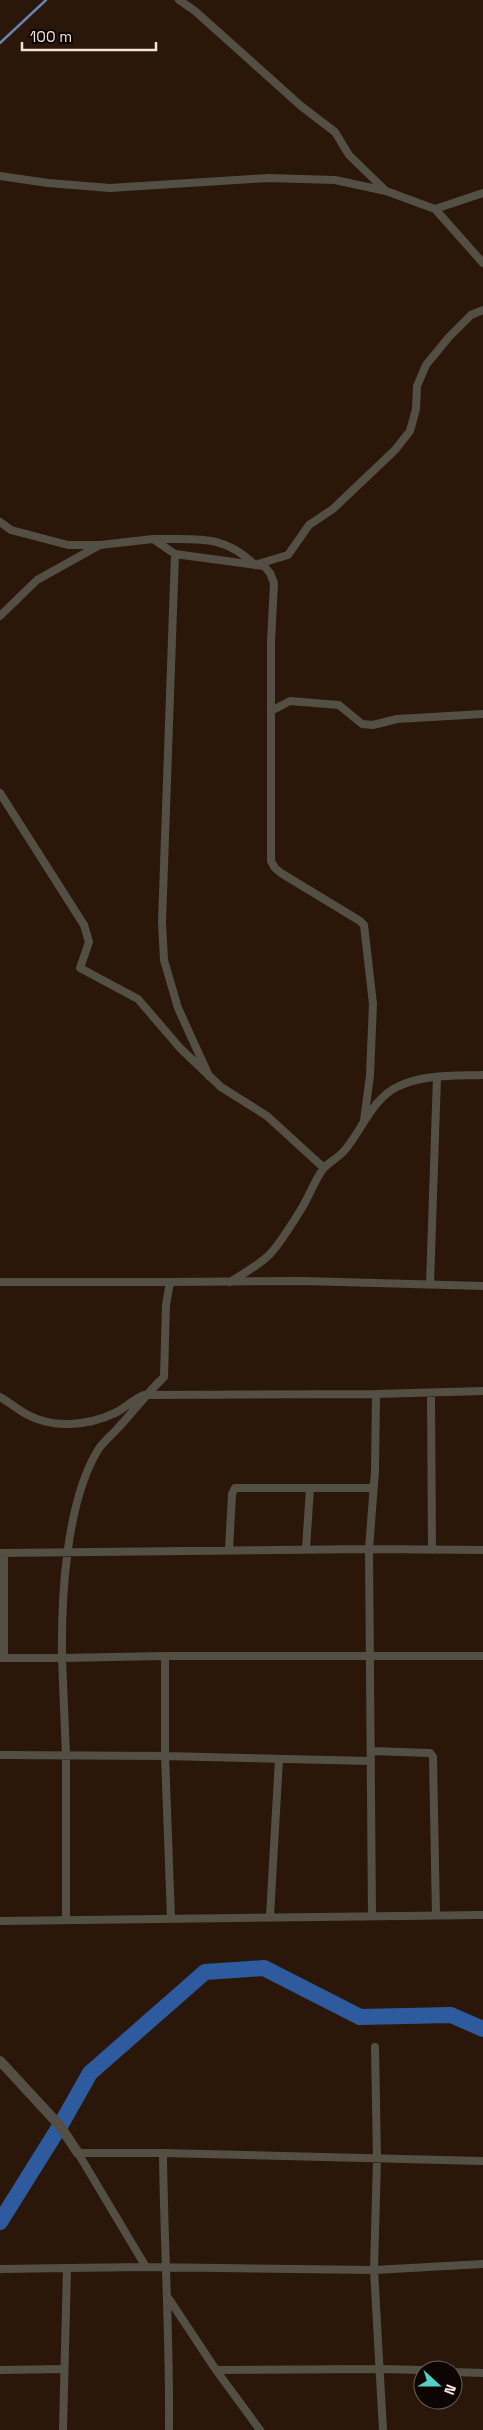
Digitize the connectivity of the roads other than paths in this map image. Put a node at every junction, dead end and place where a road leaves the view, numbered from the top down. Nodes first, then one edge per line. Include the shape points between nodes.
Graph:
1 (178, 0) edge
2 (0, 176) edge
3 (386, 191) junction
4 (483, 193) edge
5 (435, 209) junction
6 (483, 263) edge
7 (483, 310) edge
8 (0, 522) edge
9 (153, 539) junction
10 (100, 545) junction
11 (175, 554) junction
12 (255, 565) junction
13 (0, 616) edge
14 (271, 711) junction
15 (483, 714) edge
16 (0, 793) edge
17 (483, 1075) edge
18 (210, 1076) junction
19 (436, 1077) junction
20 (364, 1121) junction
21 (324, 1168) junction
22 (0, 1282) edge
23 (170, 1282) junction
24 (230, 1282) junction
25 (430, 1284) junction
26 (483, 1286) edge
27 (483, 1391) edge
28 (431, 1393) junction
29 (376, 1394) junction
30 (144, 1395) junction
31 (0, 1397) edge
32 (310, 1488) junction
33 (374, 1488) junction
34 (306, 1549) junction
35 (369, 1549) junction
36 (229, 1550) junction
37 (432, 1550) junction
38 (483, 1550) edge
39 (2, 1553) edge
40 (67, 1553) junction
41 (370, 1655) junction
42 (165, 1656) junction
43 (483, 1656) edge
44 (2, 1658) edge
45 (62, 1658) junction
46 (371, 1751) junction
47 (66, 1754) junction
48 (0, 1755) edge
49 (165, 1756) junction
50 (278, 1759) junction
51 (371, 1761) junction
52 (372, 1915) junction
53 (436, 1915) junction
54 (483, 1915) edge
55 (270, 1916) junction
56 (170, 1918) junction
57 (66, 1920) junction
58 (0, 1921) edge
59 (375, 2047) dead end
60 (0, 2061) edge
61 (5, 2071) edge
62 (163, 2153) junction
63 (78, 2154) junction
64 (377, 2159) junction
65 (483, 2162) edge
66 (483, 2264) edge
67 (146, 2267) junction
68 (67, 2268) junction
69 (0, 2269) edge
70 (166, 2269) junction
71 (374, 2270) junction
72 (168, 2298) junction
73 (64, 2369) junction
74 (381, 2369) junction
75 (0, 2370) edge
76 (216, 2370) junction
77 (413, 2370) edge
78 (463, 2372) edge
79 (483, 2373) edge
80 (62, 2430) edge
81 (169, 2430) edge
82 (260, 2430) edge
83 (383, 2430) edge

1 - 3 street via 196,11 301,106 335,132 349,156
2 - 3 street via 110,188 268,178 335,180
3 - 5 street
4 - 5 street
5 - 6 street
7 - 12 street via 471,315 426,365 417,386 410,432 395,450 333,509 309,525 288,555
8 - 10 street via 10,530 68,545
9 - 10 street
9 - 11 street
9 - 12 street via 214,540 241,551
10 - 13 street via 37,580
11 - 12 street
11 - 18 street via 162,922 164,960 178,1008
12 - 14 street via 264,566 274,583
14 - 15 street via 290,702 339,705 362,724 373,725 397,719
14 - 20 street via 272,861 275,868 360,920 367,933 373,1004 370,1076
16 - 18 street via 84,926 89,942 80,968 138,999 180,1048
17 - 19 street
18 - 21 street via 232,1096 267,1116
19 - 20 street via 396,1088
19 - 25 street
20 - 21 street via 343,1152
21 - 24 street via 271,1253
22 - 23 street
23 - 24 street
23 - 30 street via 166,1305 164,1377
24 - 25 street
25 - 26 street
27 - 28 street
28 - 29 street
28 - 37 street
29 - 30 street
29 - 33 street
30 - 31 street via 116,1413 59,1425 25,1414
30 - 40 street via 98,1449 91,1463 78,1499
32 - 33 street
32 - 34 street
32 - 36 street via 235,1488
33 - 35 street
34 - 35 street
34 - 36 street
35 - 37 street
35 - 41 street
36 - 40 street
37 - 38 street
39 - 40 street
39 - 44 street
40 - 45 street
41 - 42 street
41 - 43 street
41 - 46 street
42 - 45 street
42 - 49 street
44 - 45 street
45 - 47 street
46 - 51 street
46 - 53 street via 430,1753 433,1757
47 - 48 street
47 - 49 street
47 - 57 street
49 - 50 street
49 - 56 street
50 - 51 street
50 - 55 street
51 - 52 street
52 - 53 street
52 - 55 street
53 - 54 street
55 - 56 street
56 - 57 street
57 - 58 street
59 - 64 street
60 - 61 street
61 - 63 street via 60,2126
62 - 63 street
62 - 64 street
62 - 70 street
63 - 67 street
64 - 65 street
64 - 71 street
66 - 71 street
67 - 68 street
67 - 70 street
68 - 69 street
68 - 73 street
70 - 71 street
70 - 72 street
71 - 74 street
72 - 76 street
72 - 81 street
73 - 75 street
73 - 80 street
74 - 76 street
74 - 77 street
74 - 83 street
76 - 82 street
78 - 79 street

